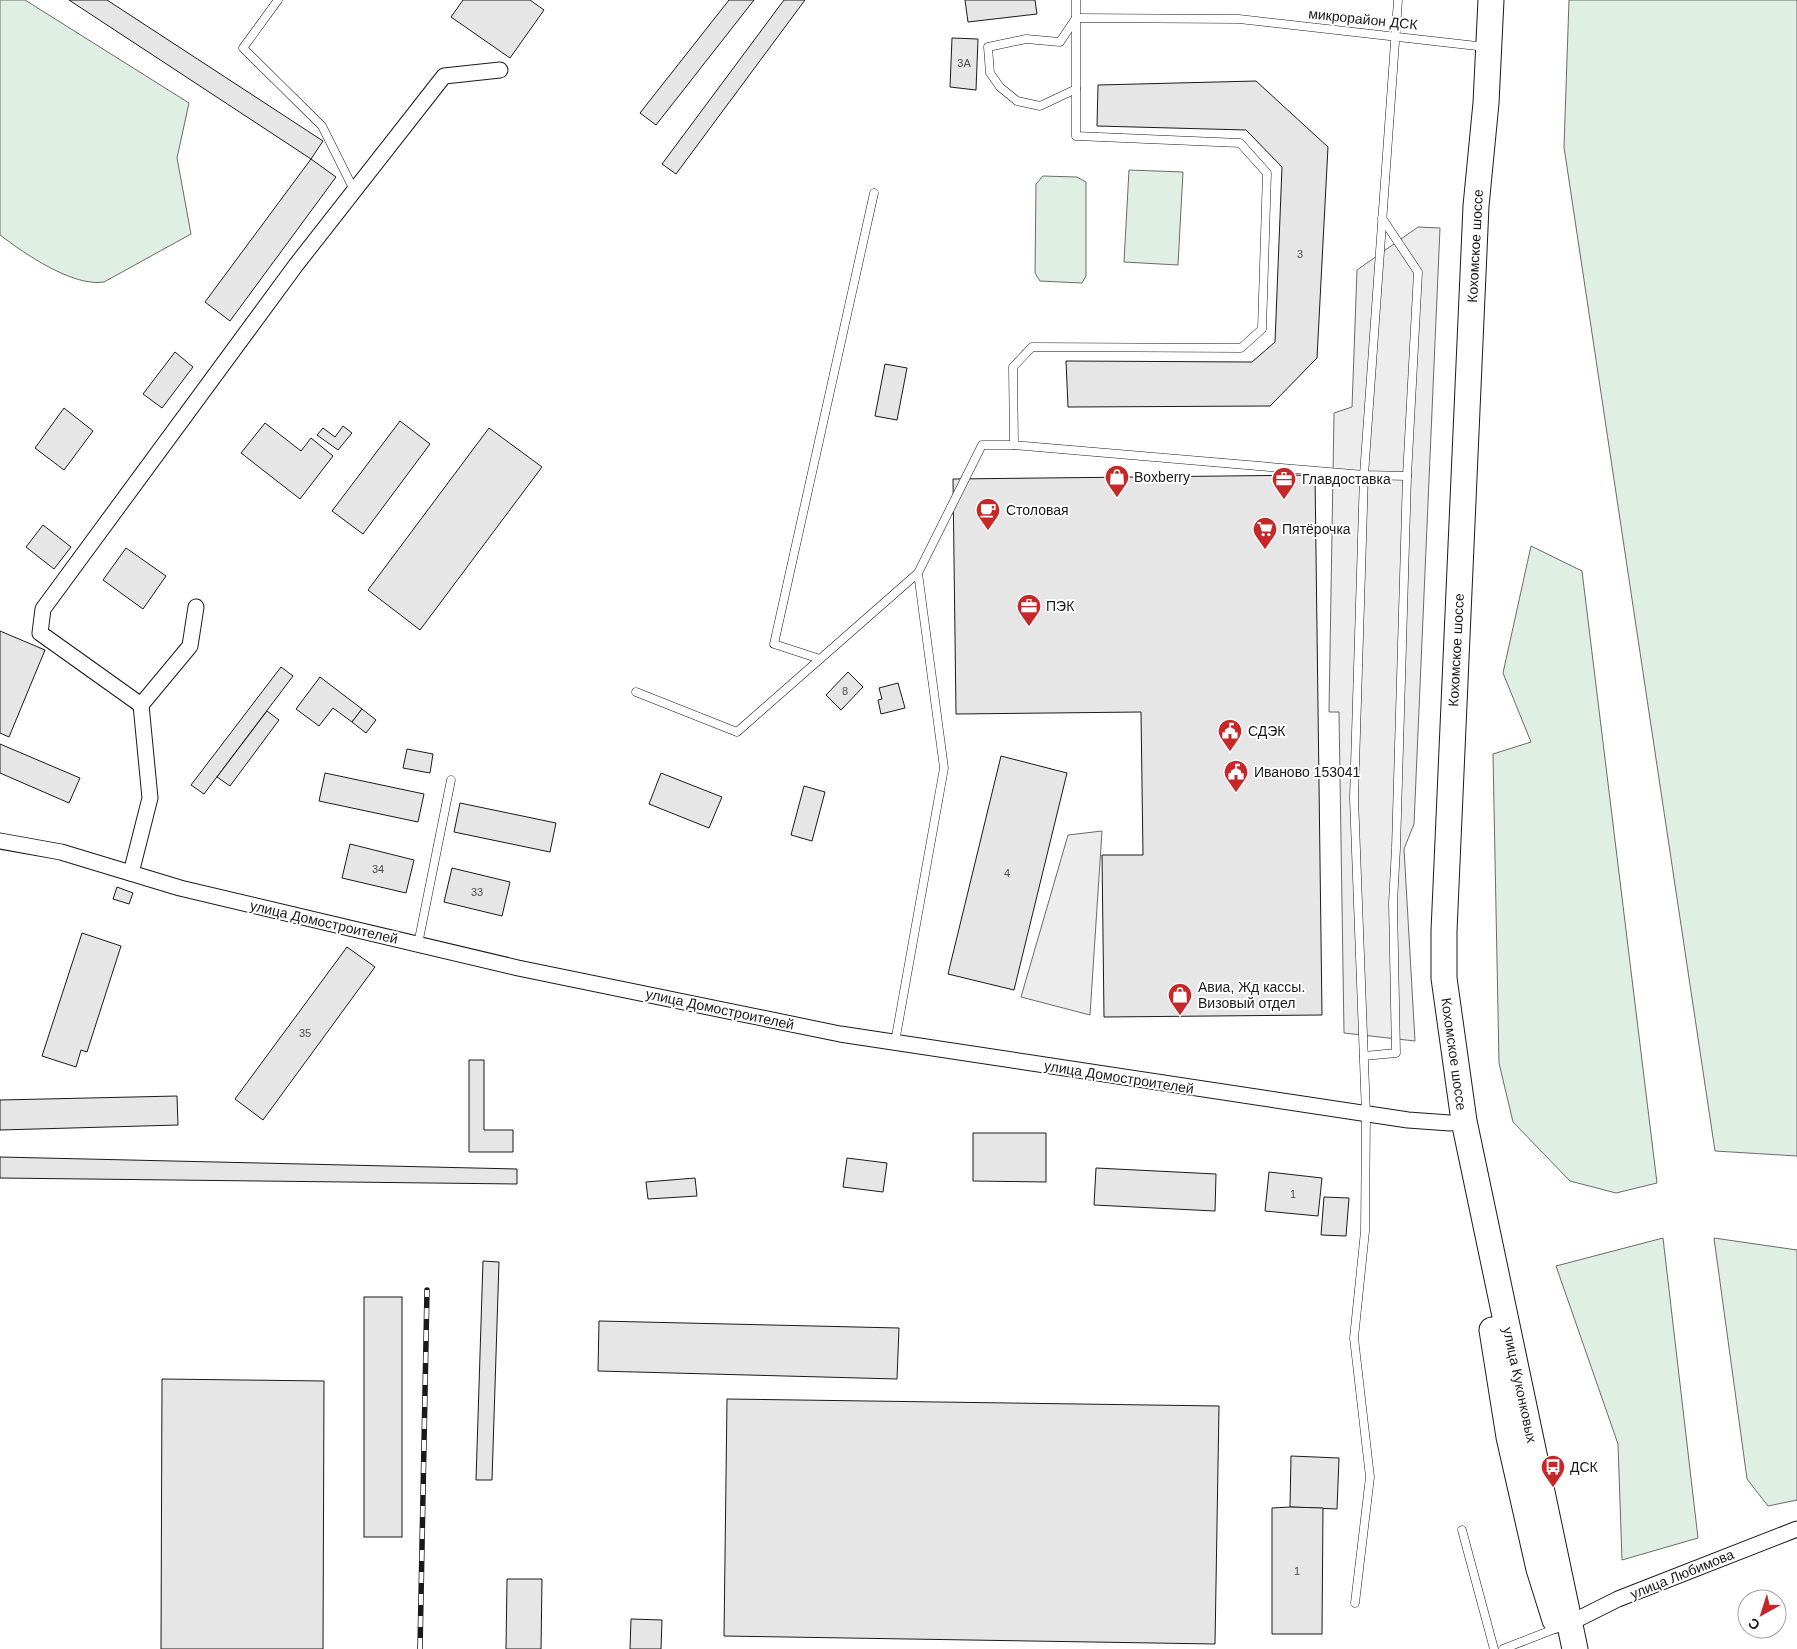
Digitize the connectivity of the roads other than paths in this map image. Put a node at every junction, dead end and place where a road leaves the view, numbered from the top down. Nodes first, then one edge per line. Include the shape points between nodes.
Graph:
1 (278, 0) edge
2 (1076, 0) edge
3 (1398, 0) edge
4 (1474, 0) edge
5 (1491, 0) edge
6 (1076, 18) junction
7 (1396, 35) junction
8 (1480, 46) junction
9 (500, 70) dead end
10 (1076, 89) junction
11 (354, 190) junction
12 (874, 193) dead end
13 (1382, 218) junction
14 (1014, 445) junction
15 (1364, 475) junction
16 (1407, 476) junction
17 (918, 573) junction
18 (196, 607) dead end
19 (820, 659) junction
20 (636, 692) dead end
21 (141, 705) junction
22 (451, 780) dead end
23 (0, 841) edge
24 (131, 873) junction
25 (418, 944) junction
26 (895, 1042) junction
27 (1364, 1056) junction
28 (1366, 1114) junction
29 (1457, 1122) junction
30 (1797, 1529) edge
31 (1462, 1530) dead end
32 (1355, 1602) dead end
33 (1563, 1633) edge
34 (1494, 1649) edge
35 (1503, 1649) edge
36 (1575, 1649) edge

1 - 11 lane via 242,48 322,126
2 - 6 lane
3 - 7 lane
4 - 8 main road, Кохомское шоссе
5 - 8 main road, Кохомское шоссе
6 - 7 lane, микрорайон ДСК via 1239,19
6 - 10 lane
6 - 10 lane via 1060,42 1026,39 988,47 990,73 1000,87 1017,101 1040,106
7 - 8 lane, микрорайон ДСК
7 - 13 lane
8 - 29 main road, Кохомское шоссе via 1433,933 1438,1034
9 - 11 street via 444,76
10 - 14 lane via 1076,136 1240,143 1267,173 1262,329 1241,348 1032,347 1013,367
11 - 21 street via 43,609 40,633
12 - 19 lane via 774,644
13 - 15 lane
13 - 16 lane via 1418,272
14 - 15 lane
14 - 17 lane via 982,445
15 - 16 lane
15 - 27 lane via 1354,798
16 - 27 lane via 1393,903 1396,1053
17 - 19 lane
17 - 26 lane via 944,768
18 - 21 street via 190,646
19 - 20 lane via 738,732
21 - 24 street via 150,798
22 - 25 lane
23 - 24 street, улица Домостроителей via 62,852
24 - 25 street, улица Домостроителей via 180,888
25 - 26 street, улица Домостроителей via 518,968 840,1034
26 - 28 street, улица Домостроителей
27 - 28 lane
28 - 29 street, улица Домостроителей
28 - 32 lane via 1365,1231 1354,1338 1370,1477
29 - 33 main road, улица Куконковых via 1509,1437 1539,1569
30 - 33 street, улица Любимова via 1618,1599
31 - 34 lane
33 - 35 lane
33 - 36 main road, улица Куконковых

